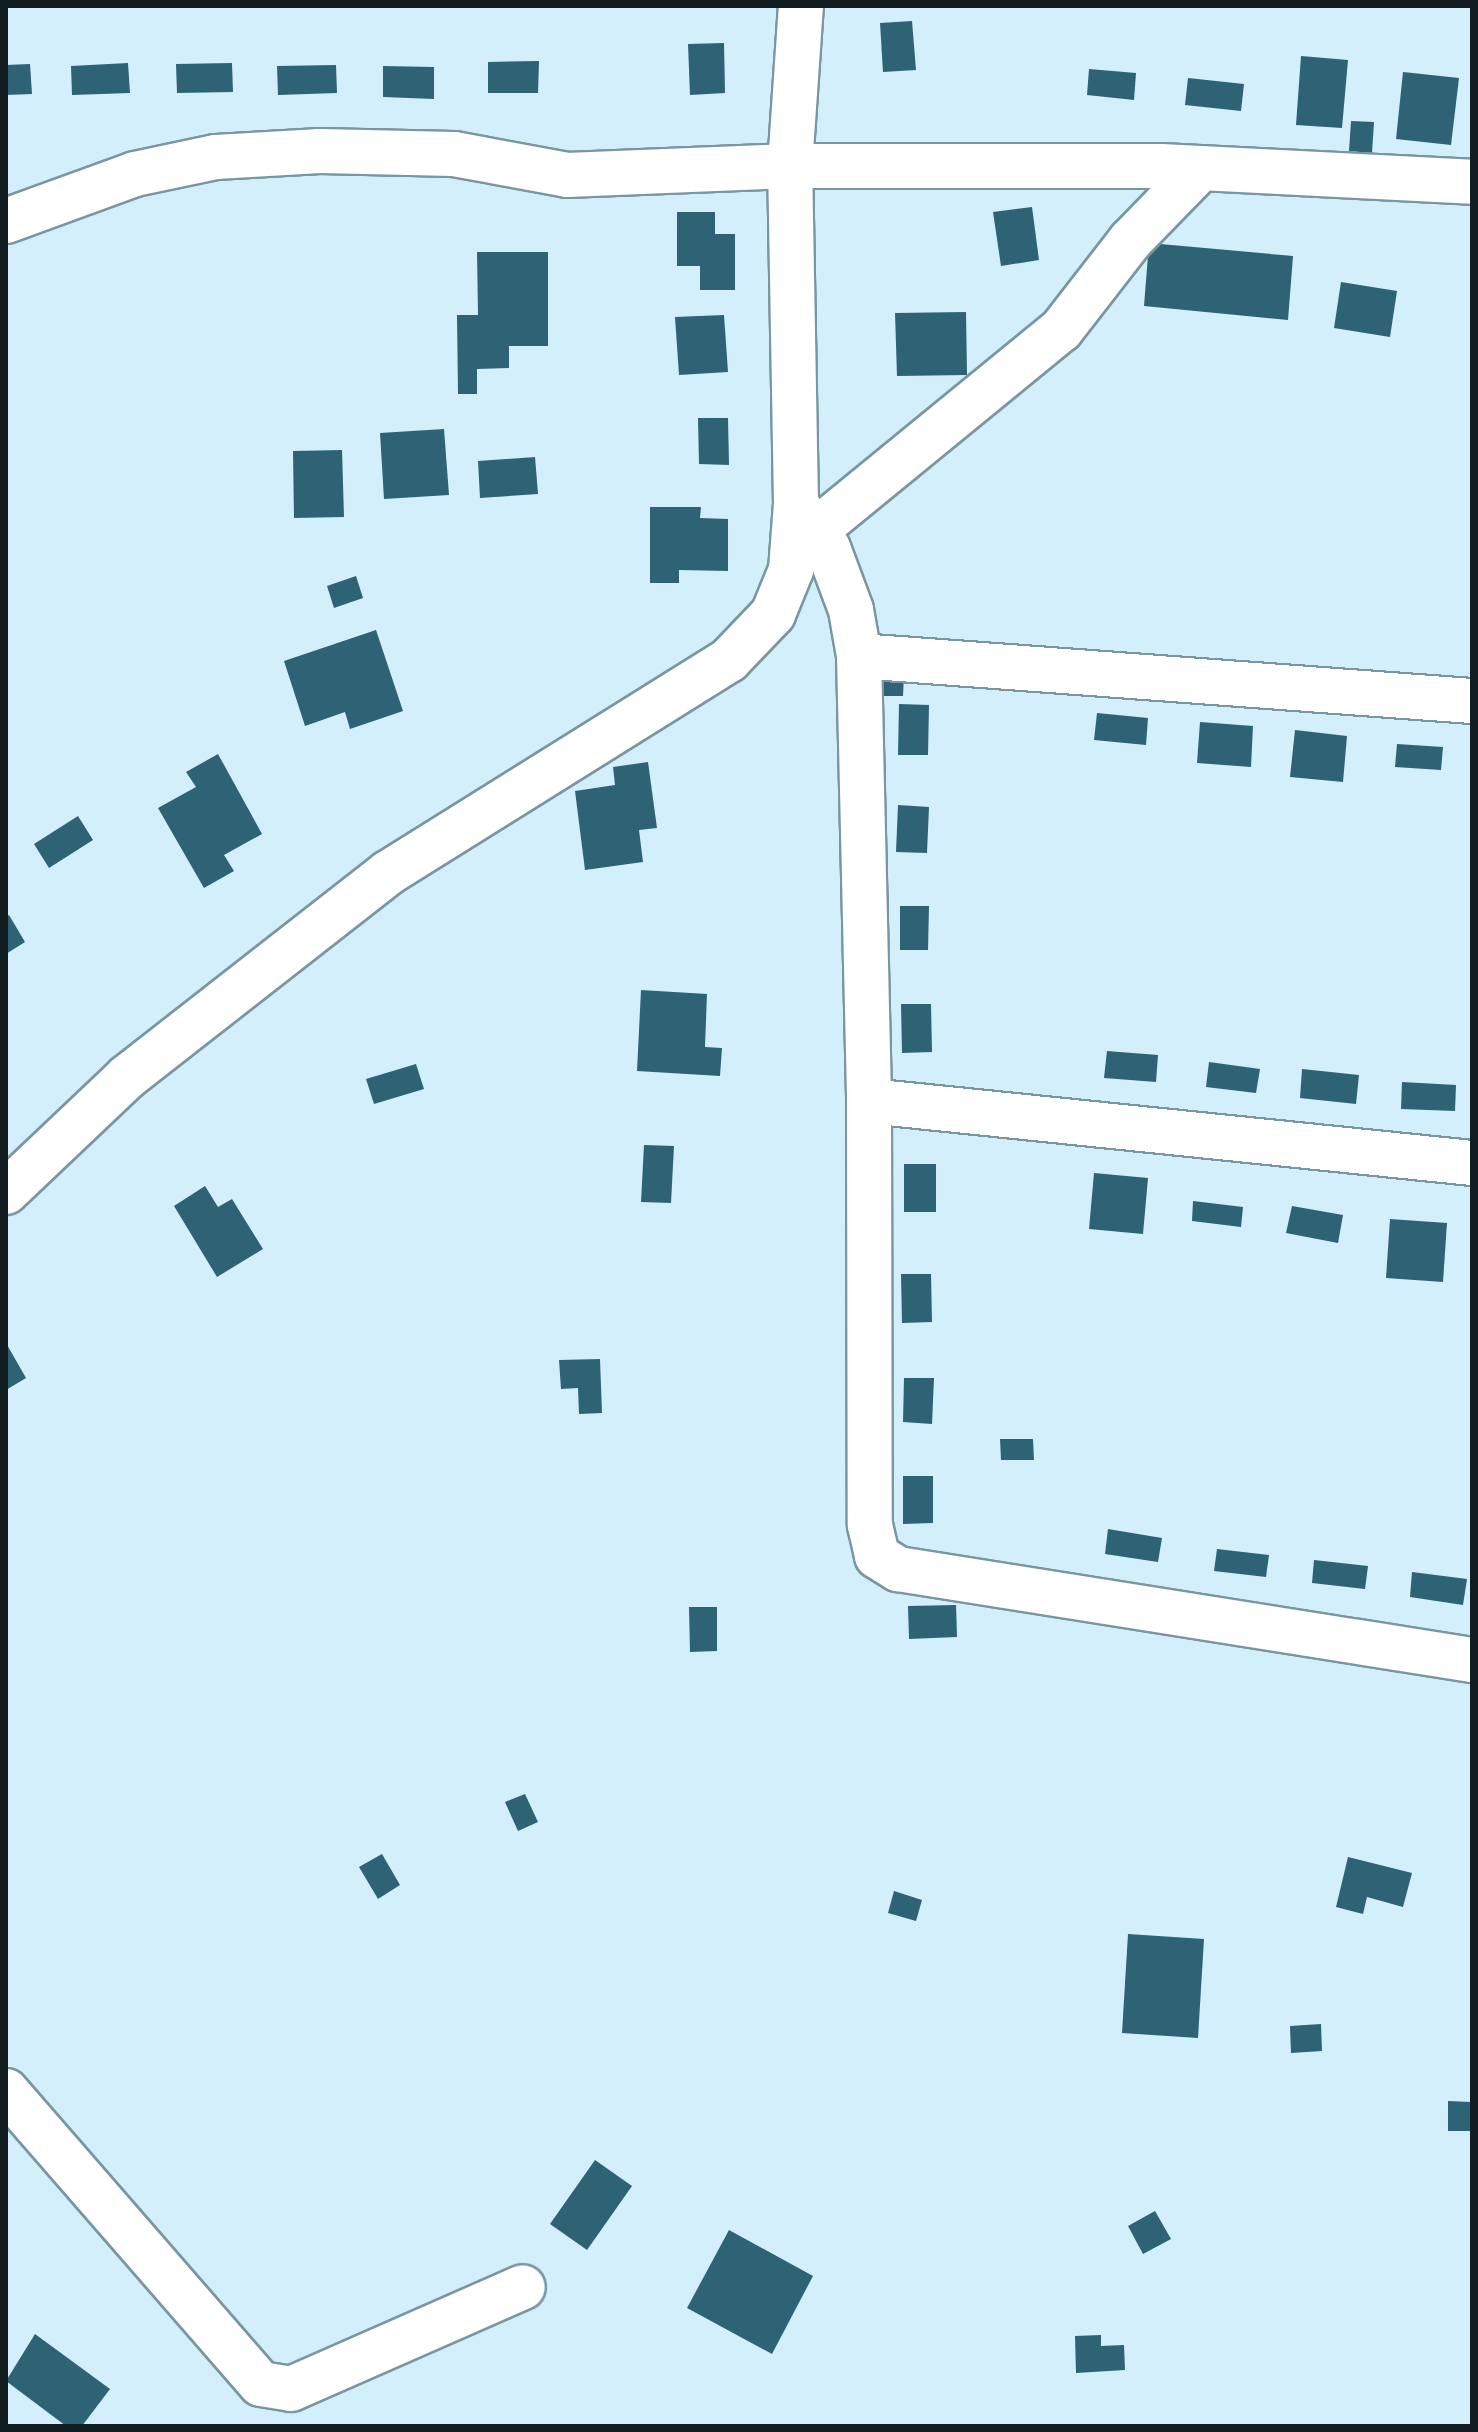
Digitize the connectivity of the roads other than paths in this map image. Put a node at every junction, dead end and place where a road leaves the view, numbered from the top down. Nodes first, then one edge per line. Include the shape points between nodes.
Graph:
1 (801, 6) edge
2 (790, 166) junction
3 (1201, 168) junction
4 (1472, 182) edge
5 (6, 221) edge
6 (805, 517) junction
7 (859, 656) junction
8 (1472, 701) edge
9 (869, 1101) junction
10 (1472, 1163) edge
11 (6, 1192) edge
12 (1472, 1660) edge
13 (6, 2091) edge
14 (523, 2287) dead end

1 - 2 street
2 - 3 street
2 - 5 street via 567,175 454,154 320,151 216,157 135,174
2 - 6 street
3 - 4 street
3 - 6 street via 1130,241 1061,330
6 - 7 street via 828,548 851,610
6 - 11 street via 773,614 729,660 388,873 127,1077
7 - 8 street
7 - 9 street
9 - 10 street
9 - 12 street via 870,1525 877,1556 898,1569
13 - 14 street via 261,2384 291,2389

